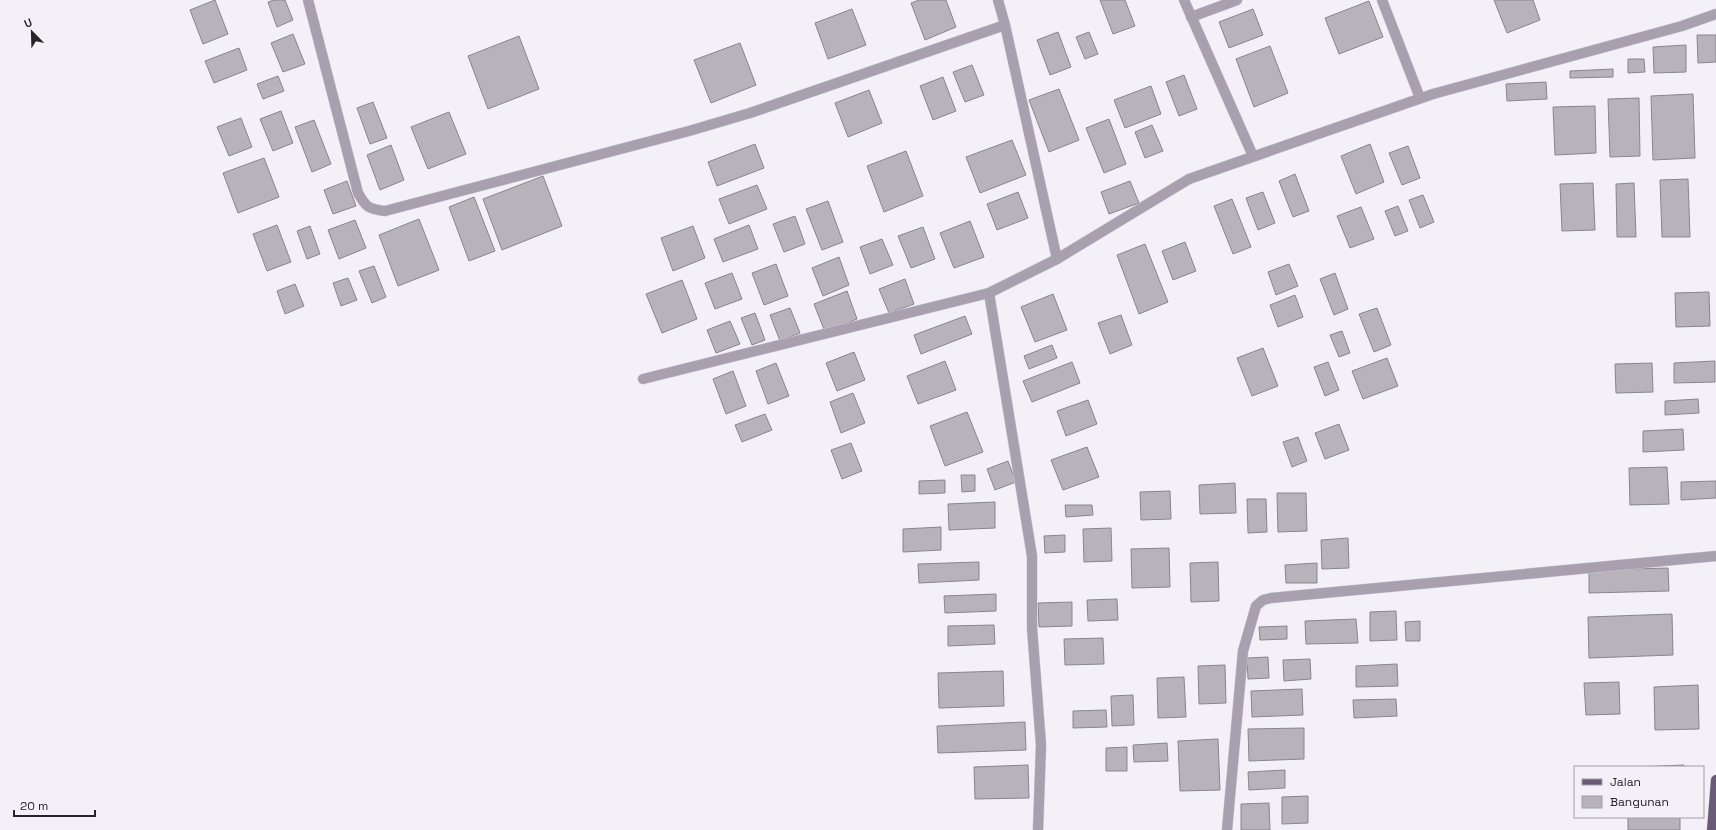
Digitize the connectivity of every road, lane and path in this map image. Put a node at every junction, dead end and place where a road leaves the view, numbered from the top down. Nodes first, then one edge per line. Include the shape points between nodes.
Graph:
1 (308, 0) edge
2 (998, 0) edge
3 (1184, 0) edge
4 (1237, 0) edge
5 (1382, 0) edge
6 (1716, 14) edge
7 (1191, 17) junction
8 (1005, 25) junction
9 (1420, 98) junction
10 (1253, 156) junction
11 (1057, 259) junction
12 (989, 293) junction
13 (643, 379) dead end
14 (1716, 556) edge
15 (1716, 780) edge
16 (1038, 830) edge
17 (1227, 830) edge
18 (1712, 830) edge

1 - 8 street via 358,193 365,206 385,211 750,113
2 - 8 street
3 - 7 street
4 - 7 street
5 - 9 street
6 - 9 street via 1682,26
7 - 10 street
8 - 11 street
9 - 10 street
10 - 11 street via 1189,179
11 - 12 street
12 - 13 street
12 - 16 street via 1032,556 1032,628 1041,745
14 - 17 street via 1262,600 1256,606 1243,652
15 - 18 main road

